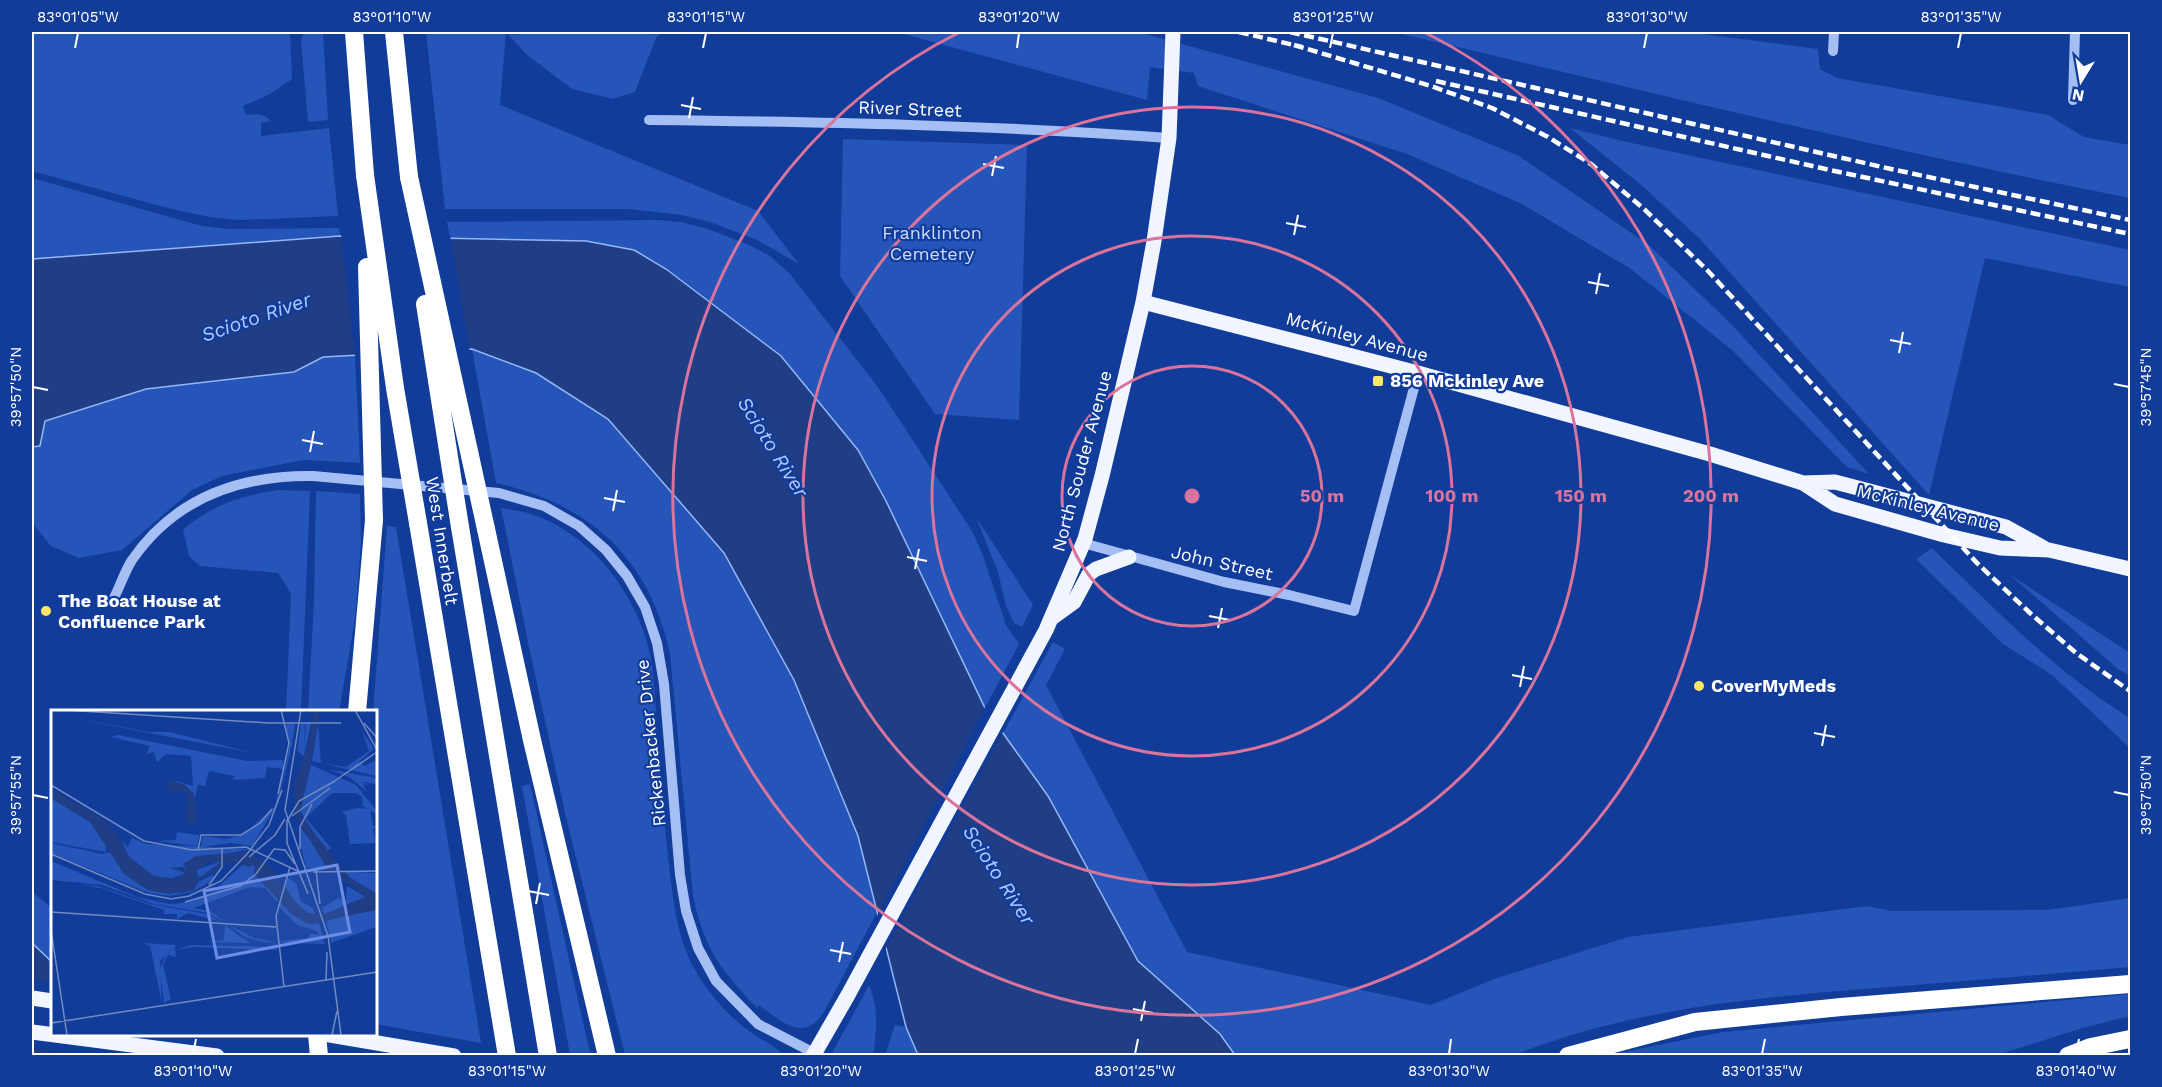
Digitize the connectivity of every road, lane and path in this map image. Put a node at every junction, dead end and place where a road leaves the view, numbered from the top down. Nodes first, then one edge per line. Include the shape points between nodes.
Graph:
1 (354, 32) edge
2 (394, 32) edge
3 (1173, 32) edge
4 (1833, 32) edge
5 (2075, 32) edge
6 (1833, 51) dead end
7 (2073, 99) dead end
8 (649, 120) dead end
9 (1169, 138) junction
10 (365, 175) junction
11 (409, 177) junction
12 (1143, 302) junction
13 (1418, 373) junction
14 (1803, 483) junction
15 (1083, 543) junction
16 (2049, 550) junction
17 (1130, 557) junction
18 (2130, 569) edge
19 (114, 598) dead end
20 (1052, 618) junction
21 (357, 710) edge
22 (2130, 984) edge
23 (32, 998) edge
24 (51, 1001) edge
25 (32, 1032) edge
26 (51, 1034) edge
27 (65, 1036) edge
28 (317, 1036) edge
29 (330, 1036) edge
30 (2130, 1039) edge
31 (605, 1049) edge
32 (814, 1054) edge
33 (217, 1056) edge
34 (319, 1056) edge
35 (454, 1056) edge
36 (507, 1056) edge
37 (548, 1056) edge
38 (1568, 1056) edge
39 (2068, 1056) edge

1 - 10 highway, West Innerbelt
2 - 11 highway, West Innerbelt
3 - 9 main road, North Souder Avenue
4 - 6 street
5 - 7 street
8 - 9 street, River Street via 843,123
9 - 12 main road, North Souder Avenue
10 - 21 highway, bridge via 374,520
10 - 36 highway, West Innerbelt, bridge via 395,388
11 - 31 highway, bridge
11 - 37 highway, West Innerbelt, bridge via 436,382
12 - 13 main road, McKinley Avenue
12 - 15 main road, North Souder Avenue
13 - 14 main road, McKinley Avenue
13 - 17 street, John Street via 1354,611
14 - 16 main road, McKinley Avenue via 1835,482 1995,524
14 - 16 main road, McKinley Avenue via 1835,504 1903,524 2000,548
15 - 17 street, John Street
15 - 20 main road, North Souder Avenue
16 - 18 main road, McKinley Avenue
17 - 20 main road via 1089,574 1074,602
19 - 32 street, Rickenbacker Drive via 131,562 150,538 196,500 226,487 286,476 499,493 544,506 579,526 627,576 645,607 657,642 680,875 698,948 716,981 758,1024
20 - 32 main road, North Souder Avenue
22 - 38 highway via 1695,1022
23 - 24 main road
25 - 26 main road
27 - 33 main road
28 - 34 highway
29 - 35 main road
30 - 39 highway

